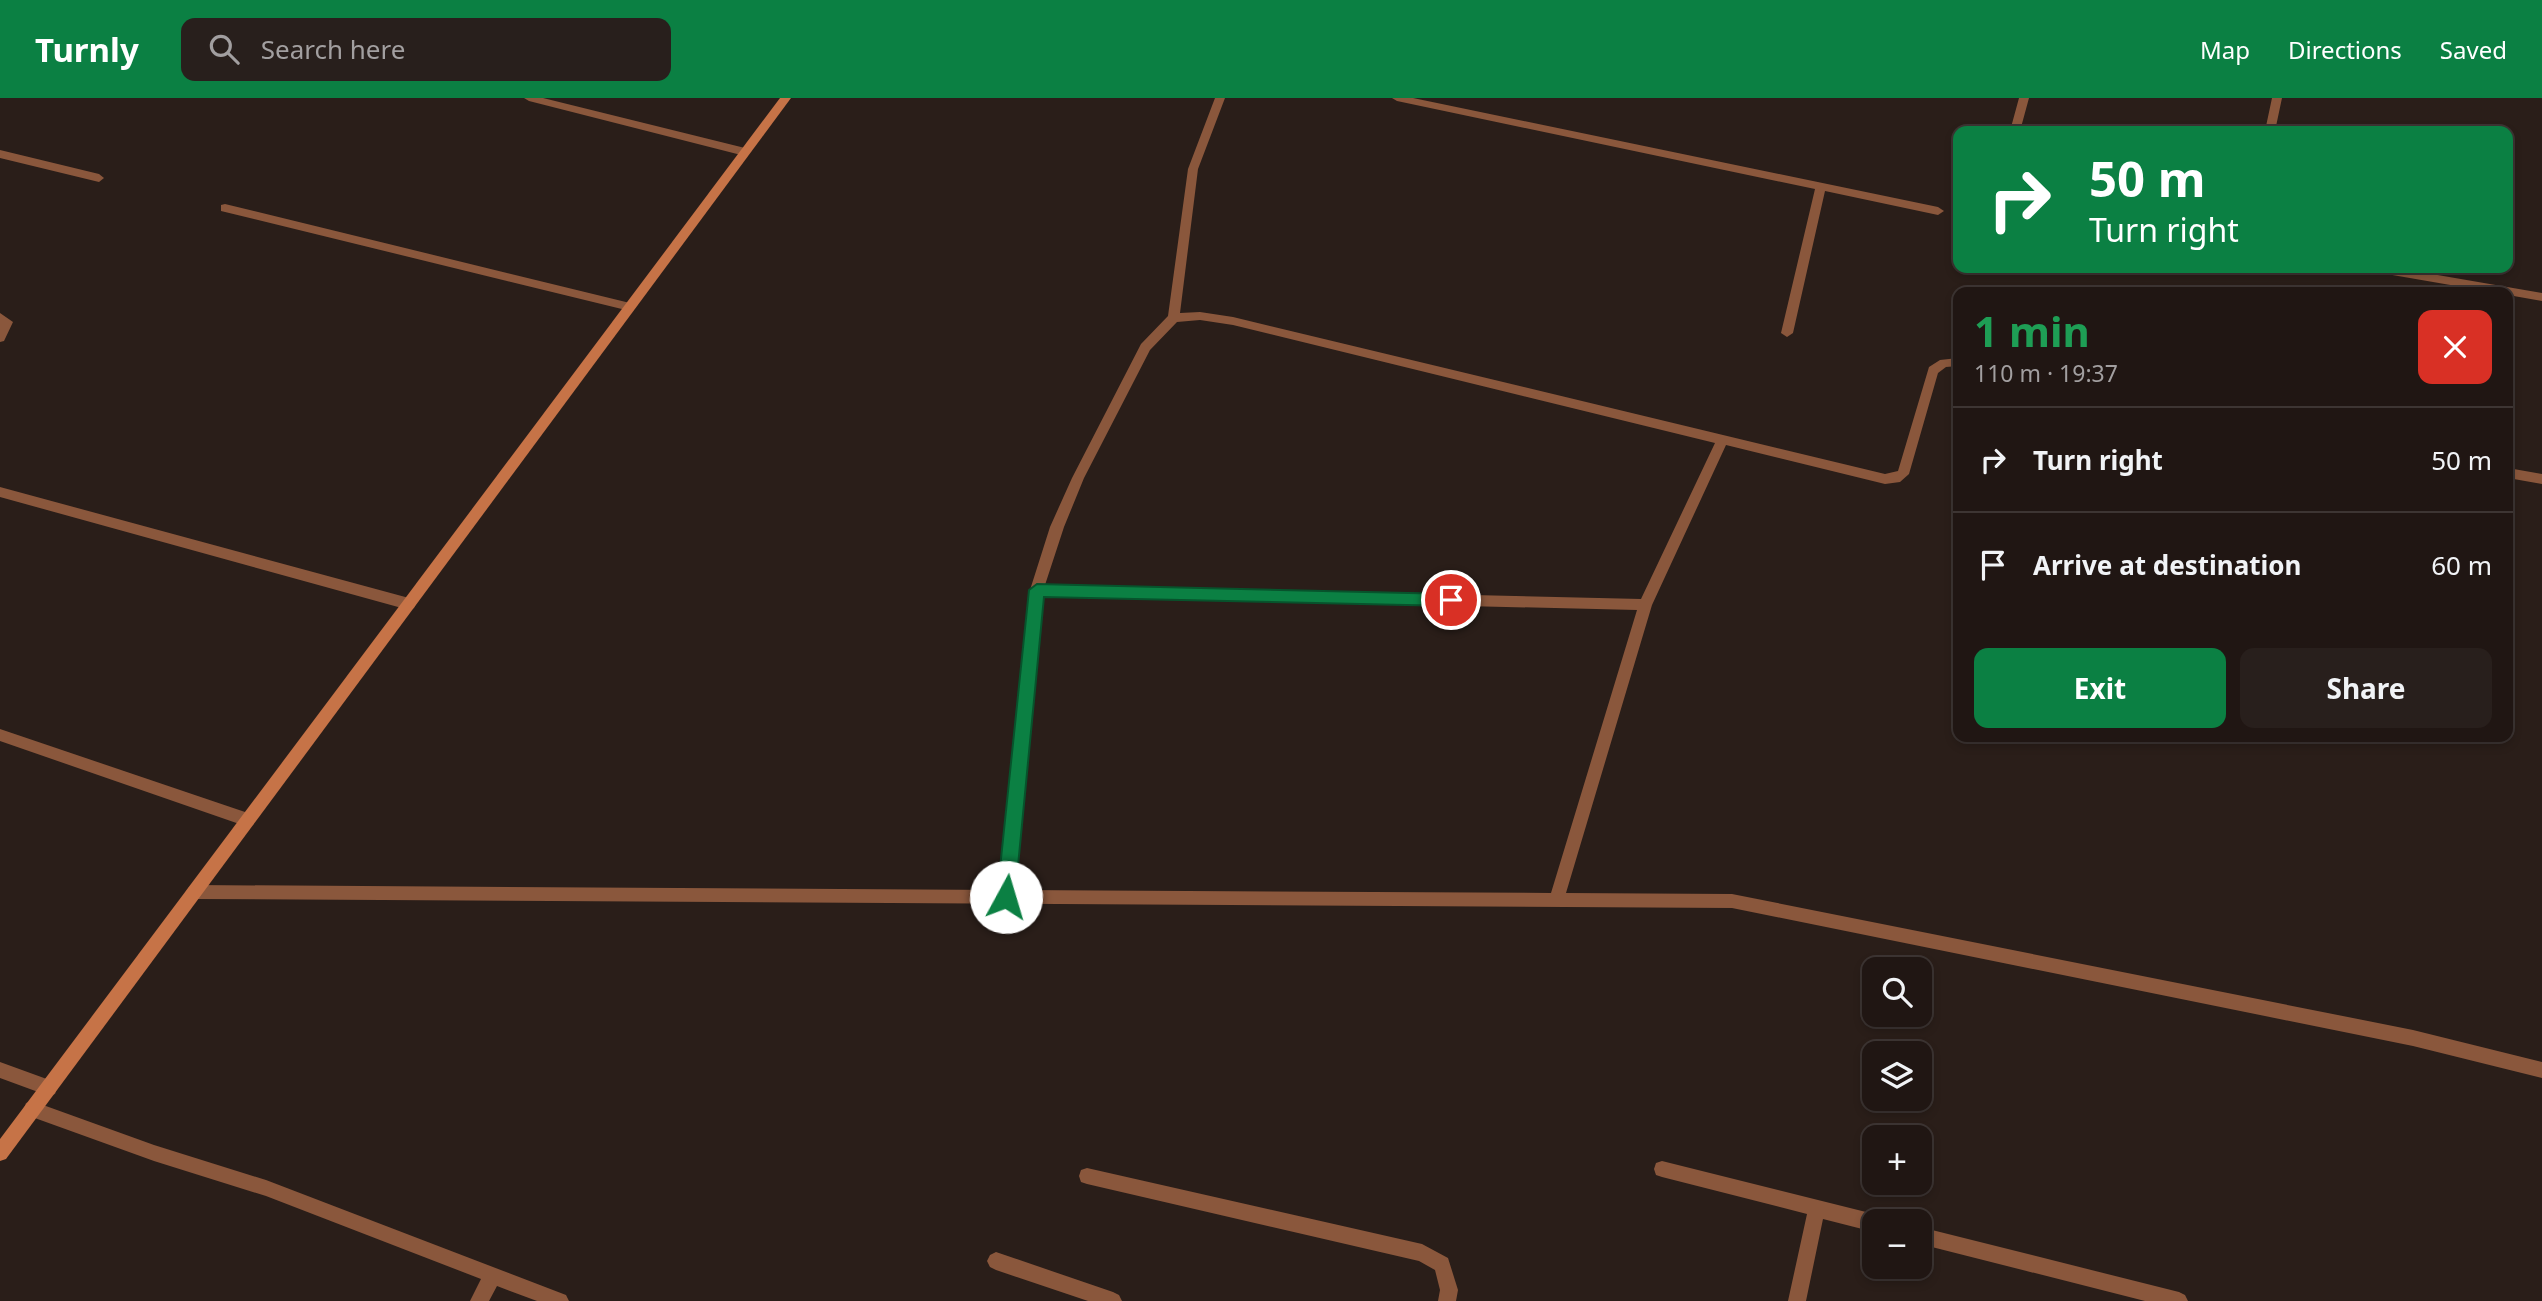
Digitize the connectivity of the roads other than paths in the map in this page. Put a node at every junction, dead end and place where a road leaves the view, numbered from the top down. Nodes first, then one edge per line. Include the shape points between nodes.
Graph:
1 (529, 98) edge
2 (786, 98) edge
3 (1220, 98) edge
4 (1397, 98) edge
5 (2024, 98) edge
6 (2277, 98) edge
7 (2016, 126) edge
8 (2271, 126) edge
9 (746, 152) junction
10 (0, 154) edge
11 (99, 178) dead end
12 (1821, 187) junction
13 (225, 208) dead end
14 (1938, 211) dead end
15 (2404, 273) edge
16 (2484, 287) edge
17 (2513, 292) edge
18 (2542, 297) edge
19 (630, 307) junction
20 (0, 317) edge
21 (1174, 318) junction
22 (1787, 333) dead end
23 (0, 338) edge
24 (1953, 362) edge
25 (1723, 439) junction
26 (2513, 473) edge
27 (2542, 479) edge
28 (0, 492) edge
29 (1037, 590) junction
30 (409, 604) junction
31 (1645, 605) junction
32 (0, 735) edge
33 (248, 820) junction
34 (194, 892) junction
35 (1006, 897) junction
36 (1556, 900) junction
37 (0, 1070) edge
38 (2542, 1070) edge
39 (49, 1088) junction
40 (32, 1110) junction
41 (0, 1153) edge
42 (1661, 1168) dead end
43 (1087, 1176) dead end
44 (1817, 1208) junction
45 (1862, 1220) edge
46 (1932, 1238) edge
47 (996, 1261) dead end
48 (494, 1274) junction
49 (2148, 1298) edge
50 (479, 1301) edge
51 (560, 1301) edge
52 (1113, 1301) edge
53 (1447, 1301) edge
54 (1797, 1301) edge
55 (2179, 1301) edge

1 - 9 street
2 - 9 main road
3 - 21 street via 1194,169
4 - 12 street
5 - 7 street
6 - 8 street
9 - 19 main road
10 - 11 street
12 - 14 street
12 - 22 street
13 - 19 street
15 - 16 street
17 - 18 street
19 - 30 main road
20 - 23 street via 7,322
21 - 25 street via 1233,321
21 - 29 street via 1145,348 1078,478
24 - 25 street via 1933,370 1903,474 1896,478
25 - 31 street
26 - 27 street
28 - 30 street
29 - 31 street
29 - 35 street
30 - 33 main road
31 - 36 street
32 - 33 street
33 - 34 main road
34 - 35 street
34 - 39 main road
35 - 36 street
36 - 38 street via 1732,901 2413,1038
37 - 39 street
39 - 40 main road
40 - 41 main road
40 - 48 street via 266,1188
42 - 44 street
43 - 53 street via 1422,1252 1441,1264 1449,1290
44 - 45 street
44 - 54 street
46 - 49 street
47 - 52 street
48 - 50 street
48 - 51 street
49 - 55 street

